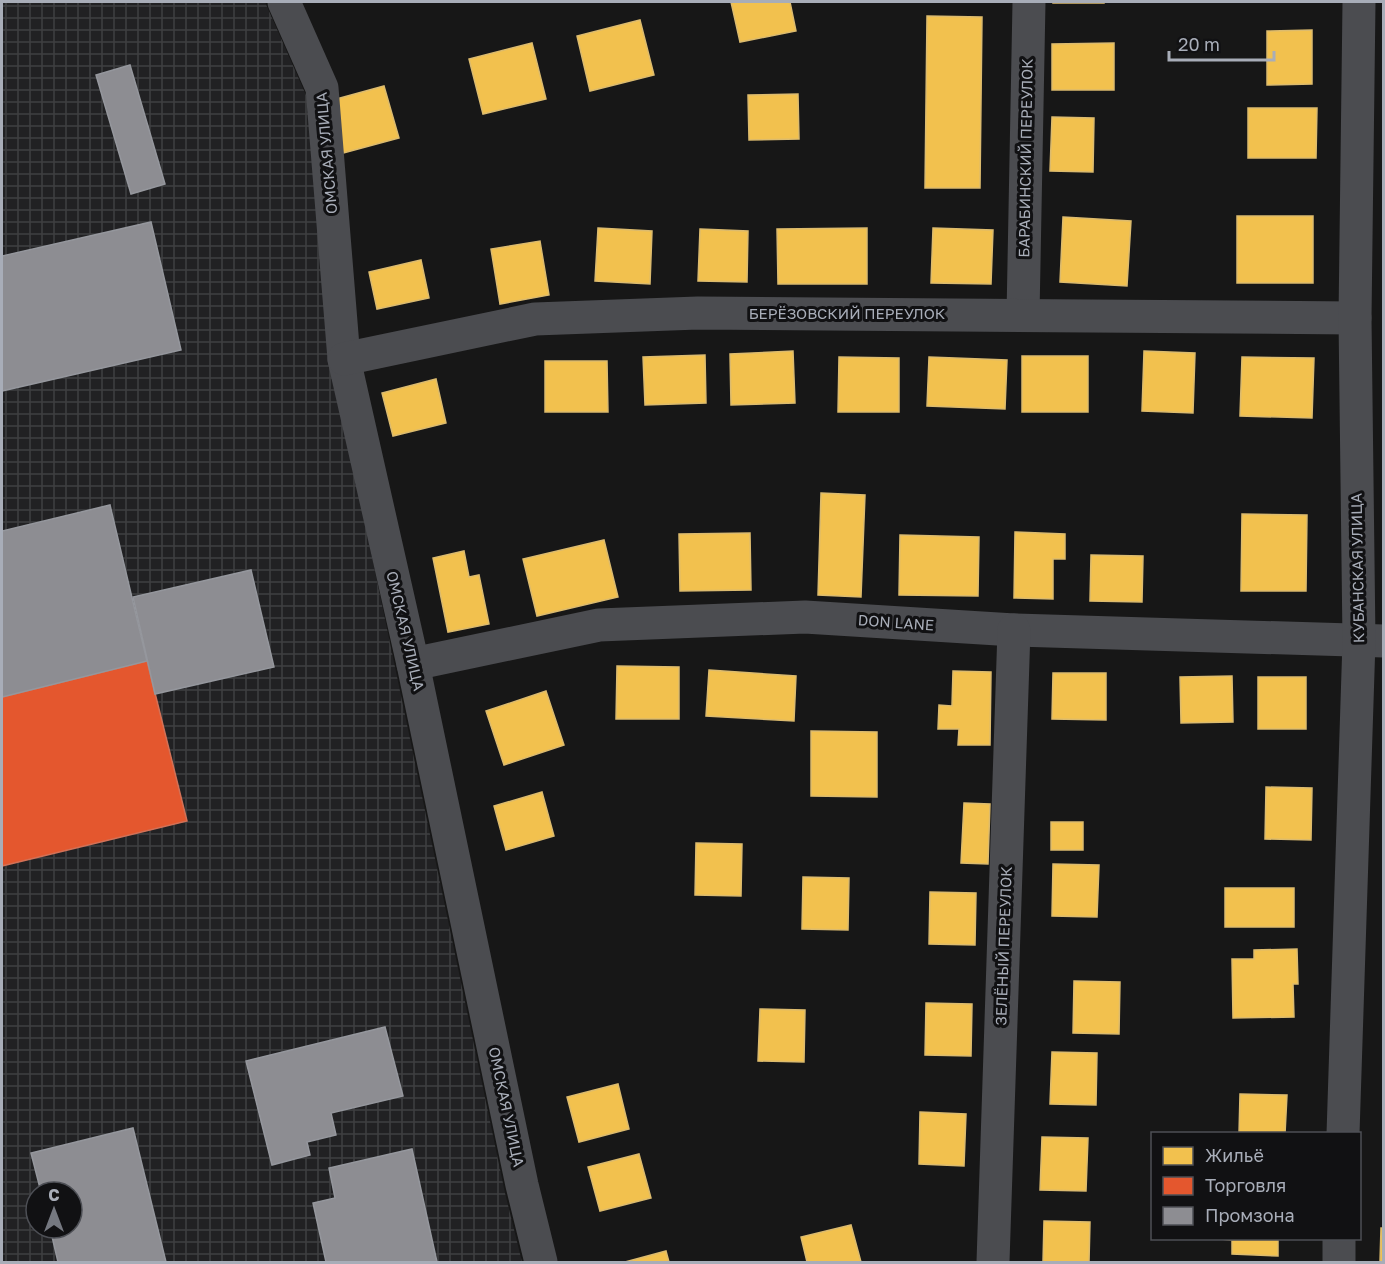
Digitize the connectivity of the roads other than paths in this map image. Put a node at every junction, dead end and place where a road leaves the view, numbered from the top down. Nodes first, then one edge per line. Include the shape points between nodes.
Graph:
1 (284, 2) edge
2 (1029, 2) edge
3 (1359, 2) edge
4 (1023, 315) junction
5 (1355, 318) junction
6 (344, 359) junction
7 (1014, 630) junction
8 (1371, 641) edge
9 (413, 664) junction
10 (1343, 1132) edge
11 (1339, 1240) edge
12 (541, 1263) edge
13 (993, 1263) edge
14 (1339, 1263) edge

1 - 6 street, ОМСКАЯ УЛИЦА via 322,88
2 - 4 street, БАРАБИНСКИЙ ПЕРЕУЛОК
3 - 5 street, КУБАНСКАЯ УЛИЦА
4 - 5 street, БЕРЁЗОВСКИЙ ПЕРЕУЛОК
4 - 6 street, БЕРЁЗОВСКИЙ ПЕРЕУЛОК via 698,313 535,319
5 - 8 street, КУБАНСКАЯ УЛИЦА
6 - 9 street, ОМСКАЯ УЛИЦА
7 - 8 street, DON LANE
7 - 9 street, DON LANE via 805,617 599,625
7 - 13 street, ЗЕЛЁНЫЙ ПЕРЕУЛОК
8 - 10 street, КУБАНСКАЯ УЛИЦА
9 - 12 street, ОМСКАЯ УЛИЦА
11 - 14 street

